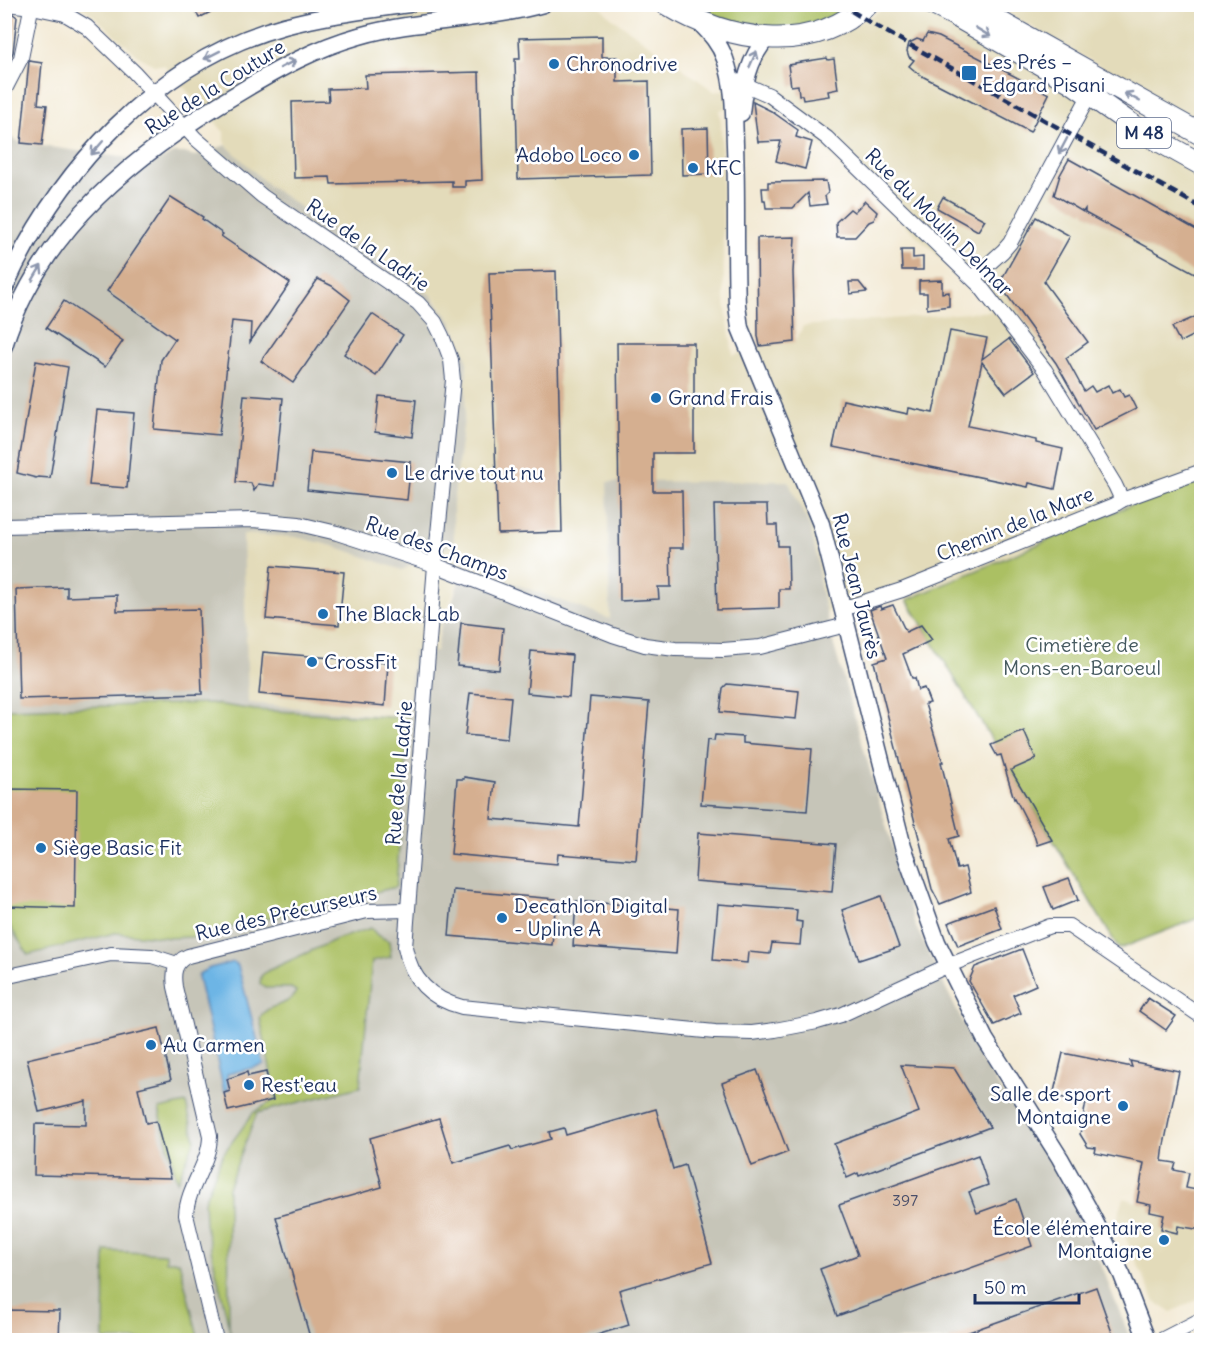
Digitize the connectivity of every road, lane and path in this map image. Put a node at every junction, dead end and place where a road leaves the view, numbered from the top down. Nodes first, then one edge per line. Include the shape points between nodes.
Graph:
1 (7, 4) edge
2 (409, 4) edge
3 (543, 4) edge
4 (666, 4) edge
5 (867, 4) edge
6 (932, 4) edge
7 (968, 4) edge
8 (32, 6) edge
9 (699, 21) junction
10 (768, 37) junction
11 (728, 71) junction
12 (745, 85) junction
13 (4, 91) edge
14 (153, 93) junction
15 (1090, 94) junction
16 (190, 133) junction
17 (1202, 135) edge
18 (736, 162) junction
19 (1202, 165) edge
20 (973, 278) junction
21 (4, 289) edge
22 (4, 346) edge
23 (1202, 471) edge
24 (1122, 500) junction
25 (4, 526) edge
26 (435, 566) junction
27 (844, 617) junction
28 (407, 910) junction
29 (177, 964) junction
30 (947, 966) junction
31 (4, 977) edge
32 (1202, 1017) edge
33 (1202, 1318) edge
34 (216, 1341) edge
35 (1147, 1341) edge
36 (1161, 1341) edge

1 - 8 street, Rue de la Ladrie
2 -> 14 street, Rue de la Couture via 283,26 203,60
16 -> 3 street, Rue de la Couture via 229,98 337,42
4 - 9 main road
5 - 10 main road via 846,22 824,33
6 -> 15 main road, M 48
17 -> 7 main road, M 48
8 - 13 street via 21,58
8 - 14 street, Rue de la Ladrie via 80,22
9 - 10 main road
9 - 11 street, Rue Jean Jaurès via 719,46
12 -> 10 street, Rue Jean Jaurès via 753,59
11 - 12 street, Rue du Moulin Delmar
11 - 18 street, Rue Jean Jaurès
12 - 18 street, Rue Jean Jaurès
12 - 20 street, Rue du Moulin Delmar via 769,95 827,138
14 - 16 street, Rue de la Ladrie
14 -> 21 street, Rue de la Couture via 109,134 67,184 27,244
15 - 19 main road, M 48 via 1141,131
15 -> 20 street via 1010,243
22 -> 16 street, Rue de la Couture via 26,291 74,221 122,173
16 - 26 street, Rue de la Ladrie via 262,196 407,295 435,322 448,350 453,380
18 - 27 street, Rue Jean Jaurès via 740,328 817,513
20 - 24 street, Rue du Moulin Delmar via 1045,370
23 - 24 street, Chemin de la Mare
24 - 27 street, Chemin de la Mare
25 - 26 street, Rue des Champs via 283,521 331,531
26 - 27 street, Rue des Champs via 614,635 675,650 760,647
26 - 28 street, Rue de la Ladrie
27 - 30 street, Rue Jean Jaurès via 907,859
28 - 29 street, Rue des Précurseurs via 367,911 188,956
28 - 30 street, Rue de la Ladrie via 405,947 412,971 420,982 450,1004 484,1010 715,1032 758,1032 841,1015
29 - 31 street, Rue des Précurseurs via 152,956 111,954
29 - 34 street, Rue des Précurseurs via 175,987 210,1136 187,1204 187,1218
30 - 32 street, Rue de la Ladrie via 1050,926 1070,926
30 - 35 street, Rue Jean Jaurès via 994,1054 1088,1208 1122,1275
33 - 36 street

